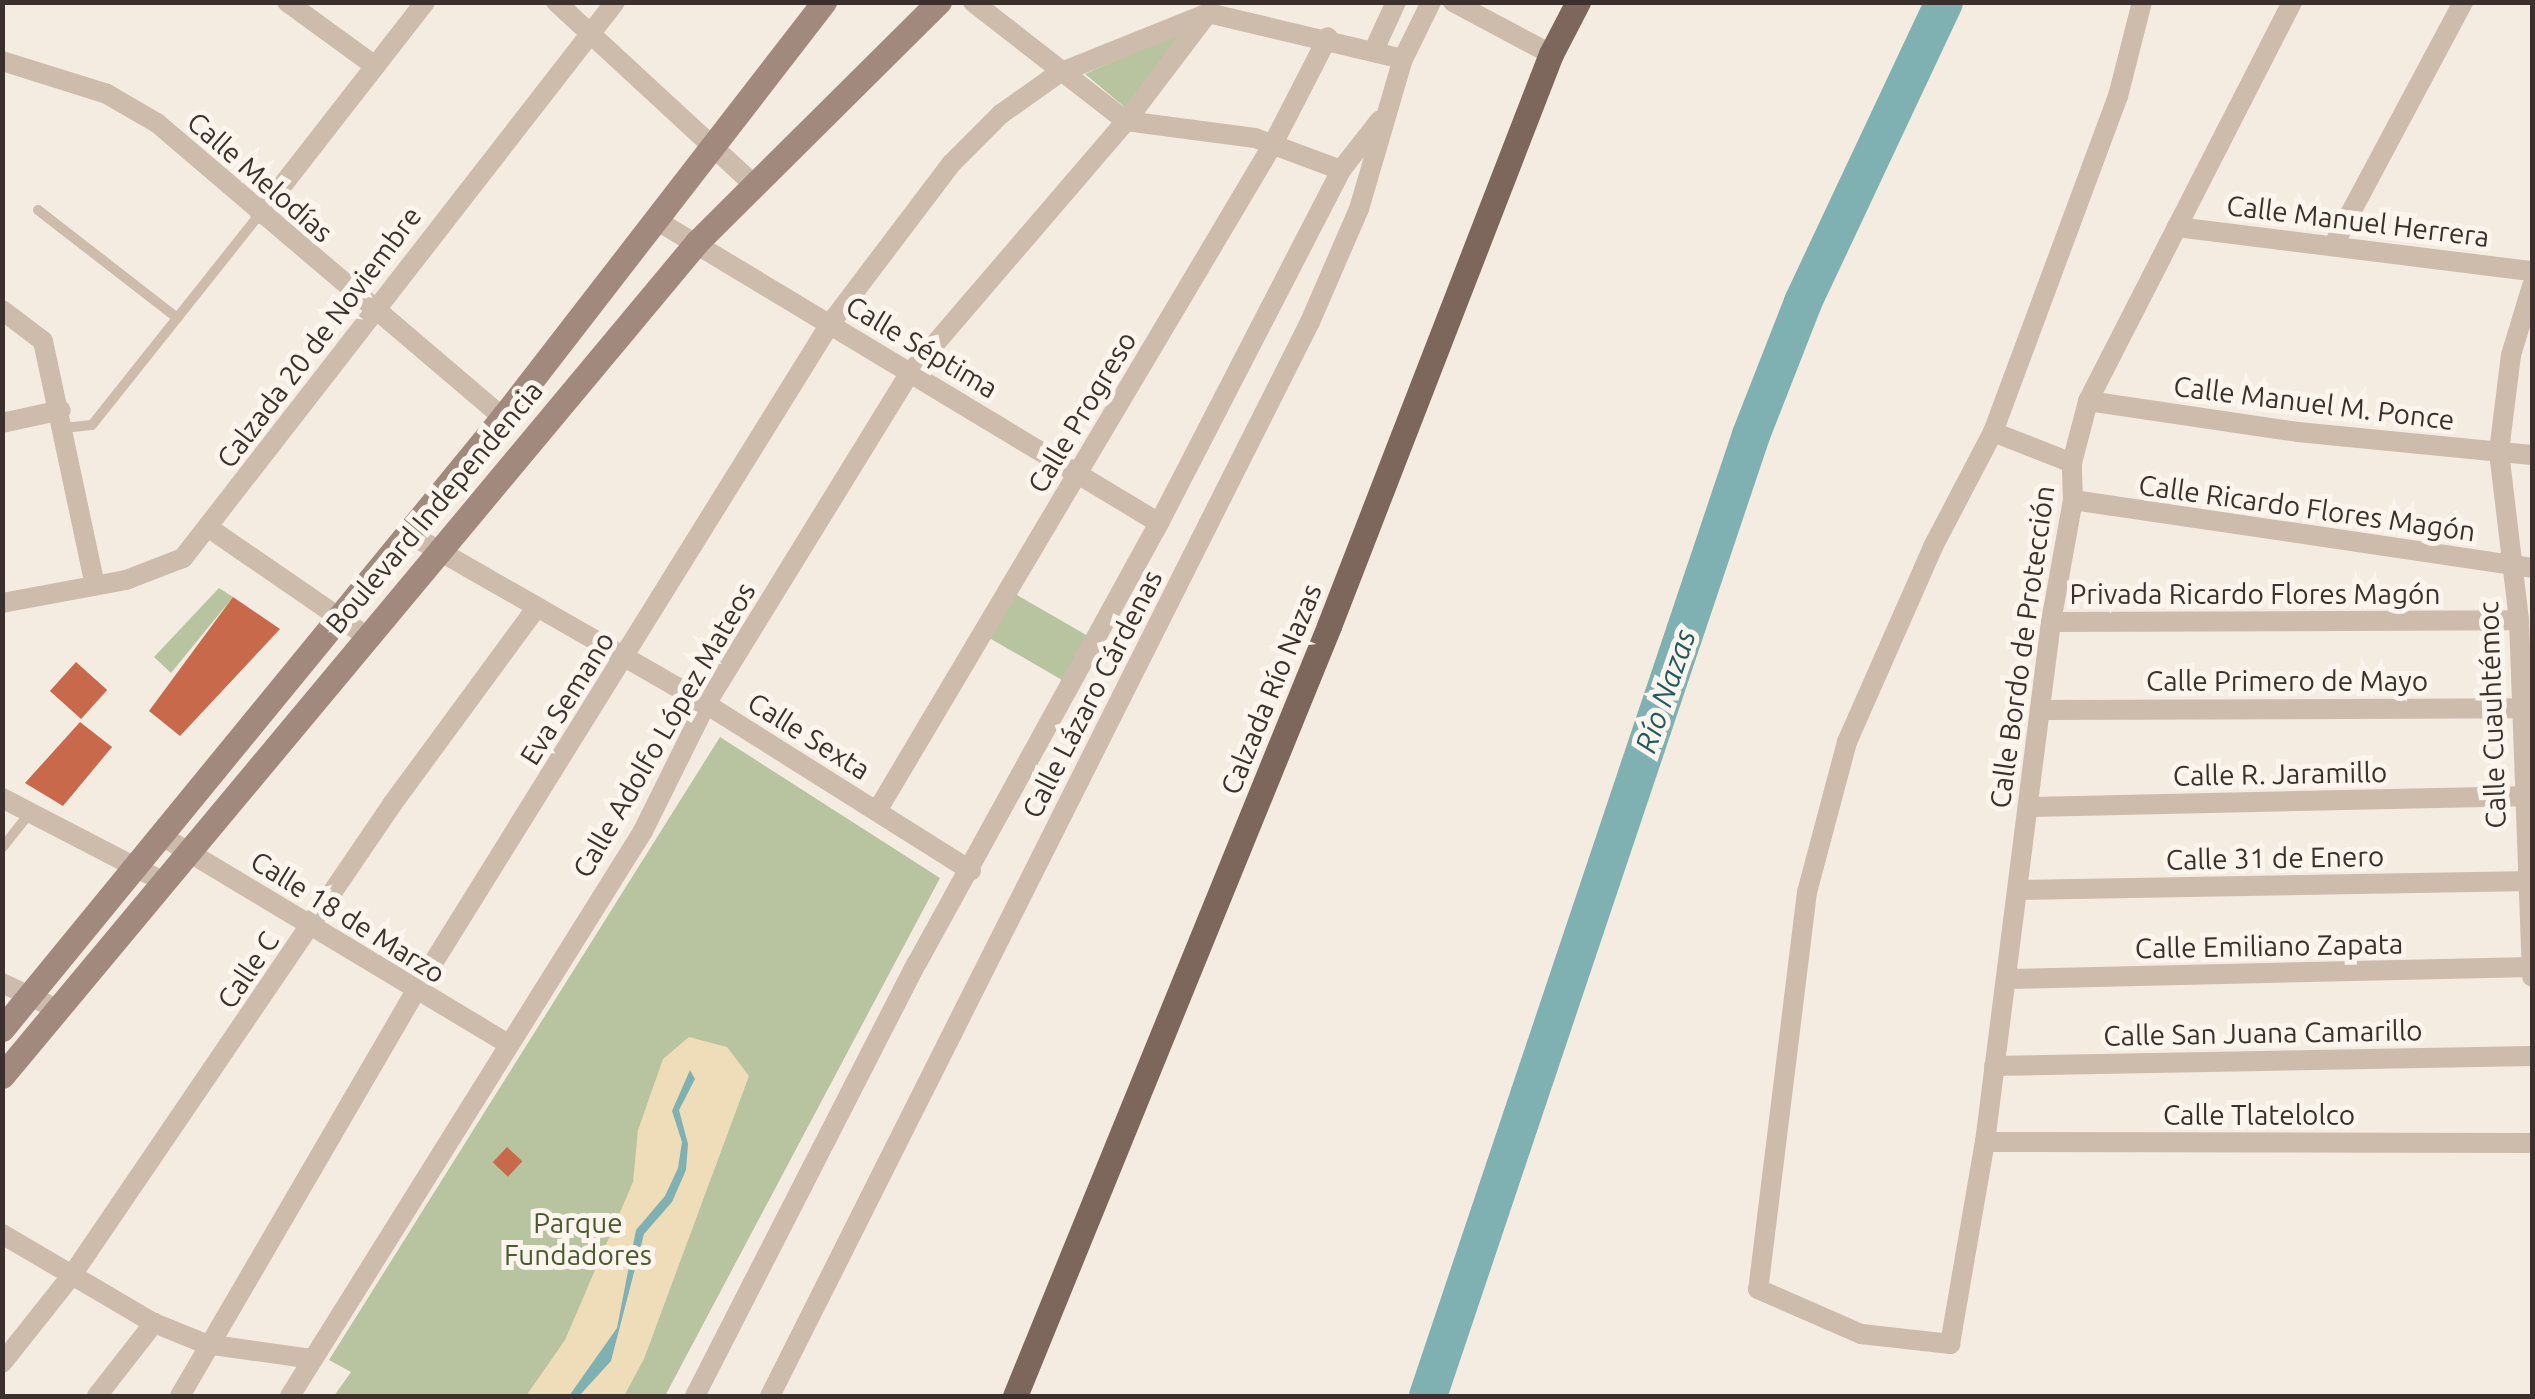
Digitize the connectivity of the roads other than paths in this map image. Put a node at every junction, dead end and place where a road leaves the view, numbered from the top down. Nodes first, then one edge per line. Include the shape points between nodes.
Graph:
1 (287, 2) edge
2 (425, 2) edge
3 (556, 2) edge
4 (615, 2) edge
5 (824, 2) edge
6 (940, 2) edge
7 (972, 2) edge
8 (1396, 2) edge
9 (1432, 2) edge
10 (1453, 2) edge
11 (1578, 2) edge
12 (2142, 2) edge
13 (2292, 2) edge
14 (2464, 2) edge
15 (1210, 8) edge
16 (589, 33) junction
17 (1328, 37) junction
18 (1374, 50) junction
19 (1551, 54) junction
20 (1403, 58) junction
21 (2, 61) edge
22 (375, 66) junction
23 (1059, 72) junction
24 (1384, 115) junction
25 (1126, 121) junction
26 (714, 143) junction
27 (1273, 144) junction
28 (1341, 170) junction
29 (752, 183) junction
30 (38, 210) dead end
31 (260, 214) junction
32 (656, 220) junction
33 (2177, 227) junction
34 (697, 242) junction
35 (2336, 242) junction
36 (2532, 271) edge
37 (2532, 286) edge
38 (372, 309) junction
39 (2, 310) edge
40 (178, 318) junction
41 (830, 324) junction
42 (910, 373) junction
43 (2088, 401) junction
44 (503, 416) junction
45 (62, 419) junction
46 (2, 422) edge
47 (1994, 432) junction
48 (2499, 452) junction
49 (2532, 456) edge
50 (2072, 463) junction
51 (1078, 474) junction
52 (2073, 500) junction
53 (1159, 523) junction
54 (210, 528) junction
55 (408, 533) junction
56 (436, 549) junction
57 (2523, 567) edge
58 (95, 586) junction
59 (2, 603) edge
60 (536, 607) junction
61 (340, 618) junction
62 (2519, 620) junction
63 (2051, 622) junction
64 (366, 636) junction
65 (625, 658) junction
66 (706, 704) junction
67 (2527, 708) edge
68 (2041, 710) junction
69 (2527, 796) edge
70 (2, 798) edge
71 (2028, 807) junction
72 (877, 811) junction
73 (30, 813) junction
74 (162, 836) junction
75 (2, 848) edge
76 (187, 850) junction
77 (138, 866) junction
78 (970, 872) junction
79 (162, 880) junction
80 (2529, 881) edge
81 (2018, 890) junction
82 (312, 925) junction
83 (2532, 967) edge
84 (2532, 977) edge
85 (2006, 980) junction
86 (2, 983) edge
87 (415, 992) junction
88 (30, 996) junction
89 (57, 1010) junction
90 (2, 1029) edge
91 (506, 1043) junction
92 (2532, 1056) edge
93 (1994, 1066) junction
94 (2, 1076) edge
95 (1985, 1142) junction
96 (2532, 1144) edge
97 (2, 1234) edge
98 (72, 1275) junction
99 (154, 1323) junction
100 (206, 1344) junction
101 (313, 1359) junction
102 (2, 1364) edge
103 (97, 1396) edge
104 (180, 1396) edge
105 (290, 1396) edge
106 (695, 1396) edge
107 (770, 1396) edge
108 (1015, 1396) edge

1 - 22 street
2 - 22 street
3 - 16 street
4 - 16 street, Calzada 20 de Noviembre
5 - 26 street, Boulevard Independencia
6 - 29 street, Boulevard Independencia
7 - 23 street
8 - 18 street
9 - 20 street, Calle Lázaro Cárdenas
10 - 19 street
11 - 19 main road, Calzada Río Nazas
12 - 47 street via 2118,96
13 - 33 street, Calle Bordo de Protección
14 - 35 street
15 - 17 street
15 - 23 street, Eva Semano
15 - 25 street, Calle Adolfo López Mateos
16 - 26 street
16 - 38 street, Calzada 20 de Noviembre
17 - 18 street
17 - 27 street, Calle Progreso
18 - 20 street
19 - 108 main road, Calzada Río Nazas via 1330,626
20 - 24 street, Calle Lázaro Cárdenas
21 - 31 street, Calle Melodías via 107,94 157,123
22 - 31 street
23 - 25 street
23 - 41 street, Eva Semano via 950,164
24 - 28 street
24 - 107 street, Calle Lázaro Cárdenas via 1359,210 1310,322
25 - 27 street
25 - 42 street, Calle Adolfo López Mateos
26 - 29 street
26 - 32 street, Boulevard Independencia
27 - 28 street
27 - 51 street, Calle Progreso
28 - 53 street
29 - 34 street, Boulevard Independencia
30 - 40 lane
31 - 38 street, Calle Melodías
31 - 40 lane
32 - 34 street, Calle Séptima
32 - 44 street, Boulevard Independencia
33 - 35 street, Calle Manuel Herrera
33 - 43 street, Calle Bordo de Protección
34 - 41 street, Calle Séptima
34 - 56 street, Boulevard Independencia
35 - 36 street, Calle Manuel Herrera
37 - 48 street, Calle Cuauhtémoc via 2510,355
38 - 44 street, Calle Melodías
38 - 54 street, Calzada 20 de Noviembre
39 - 45 street via 43,340
40 - 45 lane via 92,425
41 - 42 street, Calle Séptima
41 - 65 street, Eva Semano
42 - 51 street, Calle Séptima
42 - 66 street, Calle Adolfo López Mateos
43 - 48 street, Calle Manuel M. Ponce
43 - 50 street, Calle Bordo de Protección
44 - 55 street, Boulevard Independencia
45 - 46 street
45 - 58 street
47 - 50 street
47 - 95 street, Calle Bordo de Protección via 1932,547 1846,742 1807,892 1758,1289 1862,1334 1950,1344
48 - 49 street, Calle Manuel M. Ponce
48 - 57 street, Calle Cuauhtémoc
50 - 52 street, Calle Bordo de Protección
51 - 53 street, Calle Séptima
51 - 72 street, Calle Progreso
52 - 57 street, Calle Ricardo Flores Magón
52 - 63 street, Calle Bordo de Protección
53 - 78 street
54 - 58 street, Calzada 20 de Noviembre via 171,566
54 - 61 street
55 - 56 street, Calle Sexta
55 - 61 street, Boulevard Independencia
56 - 60 street, Calle Sexta
56 - 64 street, Boulevard Independencia
57 - 62 street, Calle Cuauhtémoc
58 - 59 street, Calzada 20 de Noviembre
60 - 65 street, Calle Sexta
60 - 82 street, Calle C
61 - 64 street
61 - 74 street, Boulevard Independencia
62 - 63 street, Privada Ricardo Flores Magón
62 - 67 street, Calle Cuauhtémoc
63 - 68 street, Calle Bordo de Protección
64 - 76 street, Boulevard Independencia
65 - 66 street, Calle Sexta
65 - 87 street, Eva Semano
66 - 72 street, Calle Sexta
66 - 91 street, Calle Adolfo López Mateos via 643,831
67 - 68 street, Calle Primero de Mayo
67 - 69 street, Calle Cuauhtémoc
68 - 71 street, Calle Bordo de Protección
69 - 71 street, Calle R. Jaramillo
69 - 80 street, Calle Cuauhtémoc
70 - 73 street
71 - 81 street, Calle Bordo de Protección
72 - 78 street, Calle Sexta
73 - 75 lane
73 - 77 street
74 - 76 street, Calle 18 de Marzo
74 - 77 street, Boulevard Independencia
76 - 79 street, Boulevard Independencia
76 - 82 street, Calle 18 de Marzo
77 - 79 street
77 - 88 street, Boulevard Independencia
78 - 106 street
79 - 89 street, Boulevard Independencia
80 - 81 street, Calle 31 de Enero
80 - 83 street, Calle Cuauhtémoc
81 - 85 street, Calle Bordo de Protección
82 - 87 street, Calle 18 de Marzo
82 - 98 street, Calle C
83 - 84 street, Calle Cuauhtémoc
83 - 85 street, Calle Emiliano Zapata
85 - 93 street, Calle Bordo de Protección
86 - 88 street
87 - 91 street, Calle 18 de Marzo
87 - 100 street, Eva Semano
88 - 89 street
88 - 90 street, Boulevard Independencia
89 - 94 street, Boulevard Independencia
91 - 101 street, Calle Adolfo López Mateos
92 - 93 street, Calle San Juana Camarillo
93 - 95 street, Calle Bordo de Protección
95 - 96 street, Calle Tlatelolco
97 - 98 street
98 - 99 street
98 - 102 street, Calle C
99 - 100 street
99 - 103 street
100 - 101 street
100 - 104 street, Eva Semano
101 - 105 street, Calle Adolfo López Mateos

